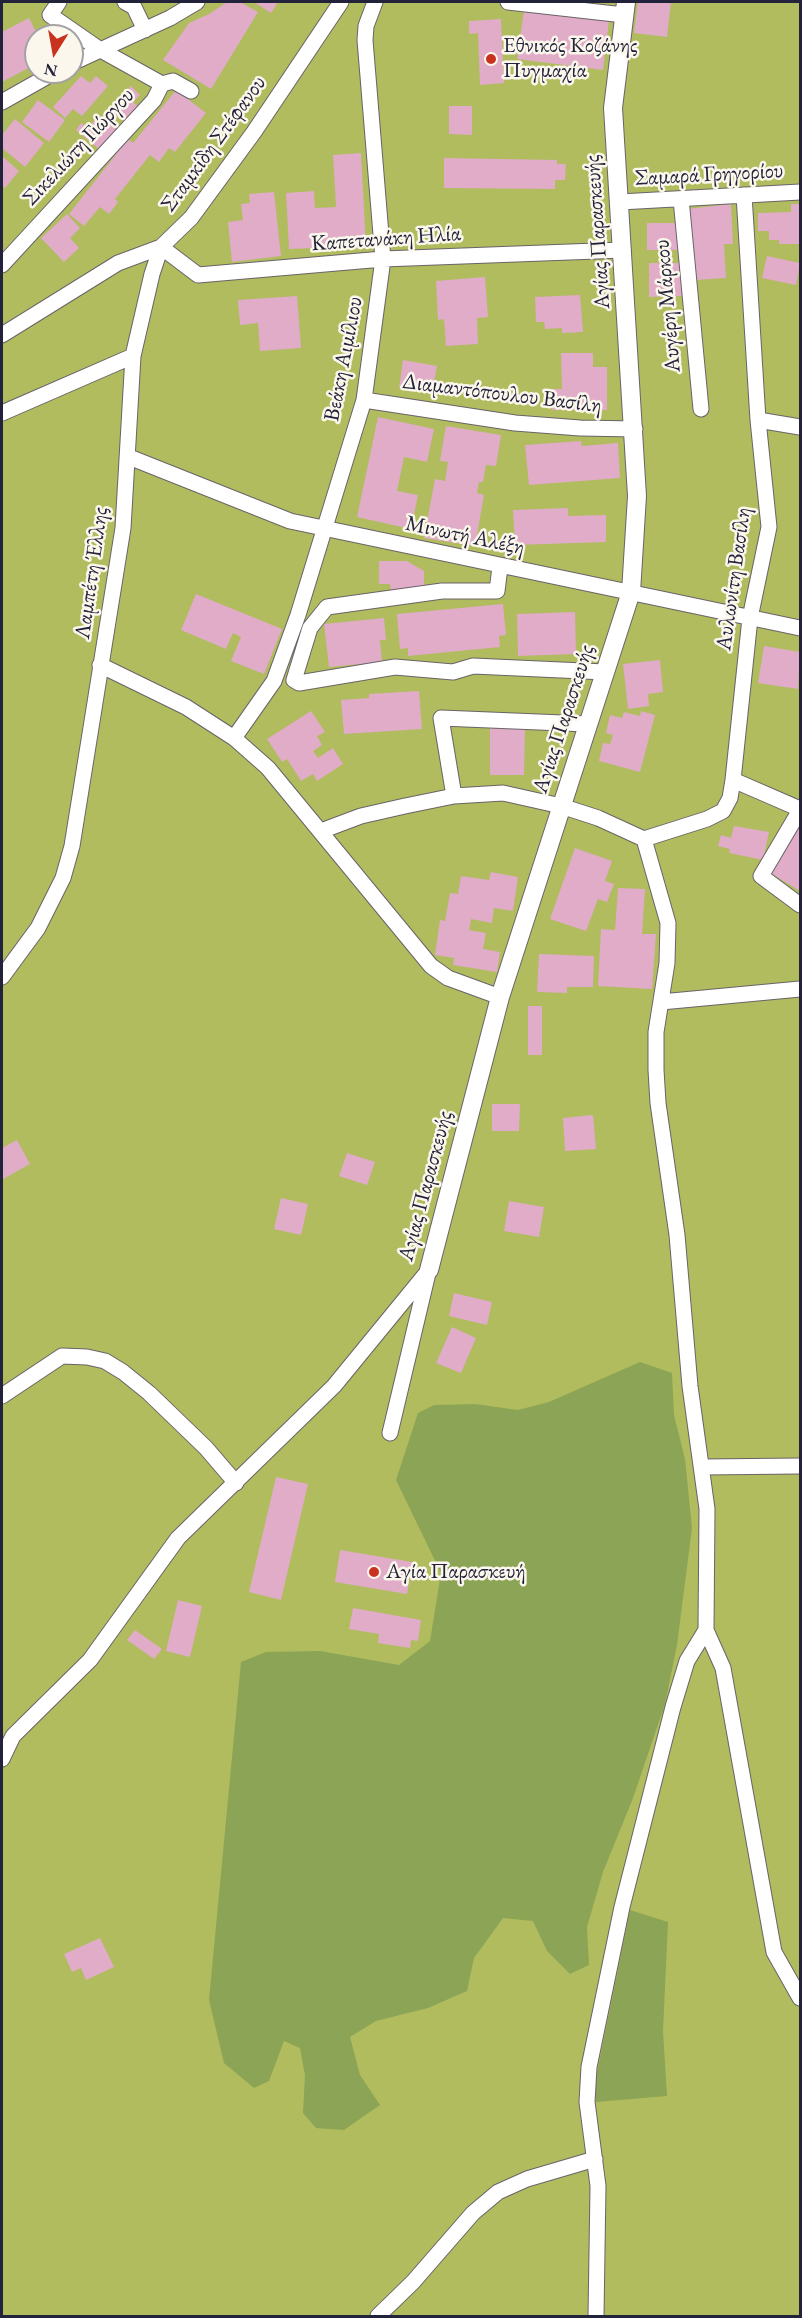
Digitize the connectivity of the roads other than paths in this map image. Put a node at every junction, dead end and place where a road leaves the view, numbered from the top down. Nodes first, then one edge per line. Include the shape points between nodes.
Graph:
1 (59, 2) edge
2 (197, 2) edge
3 (341, 2) edge
4 (375, 2) edge
5 (507, 2) edge
6 (132, 3) edge
7 (625, 8) edge
8 (145, 30) junction
9 (99, 49) junction
10 (84, 57) edge
11 (34, 84) edge
12 (162, 84) junction
13 (190, 91) dead end
14 (2, 102) edge
15 (801, 192) edge
16 (744, 195) junction
17 (681, 199) junction
18 (620, 202) junction
19 (161, 247) junction
20 (623, 250) junction
21 (383, 259) junction
22 (2, 265) edge
23 (2, 335) edge
24 (133, 356) junction
25 (364, 400) junction
26 (700, 409) dead end
27 (2, 413) edge
28 (758, 420) junction
29 (801, 427) edge
30 (634, 429) junction
31 (129, 457) junction
32 (324, 529) junction
33 (500, 567) junction
34 (631, 592) junction
35 (750, 618) junction
36 (801, 628) edge
37 (100, 665) junction
38 (605, 672) junction
39 (587, 724) junction
40 (234, 738) junction
41 (733, 780) junction
42 (454, 796) junction
43 (561, 806) junction
44 (801, 809) edge
45 (321, 831) junction
46 (644, 839) junction
47 (801, 905) edge
48 (2, 977) edge
49 (801, 989) edge
50 (500, 997) junction
51 (661, 1002) junction
52 (429, 1270) junction
53 (2, 1396) edge
54 (390, 1433) dead end
55 (801, 1466) edge
56 (702, 1467) junction
57 (236, 1483) junction
58 (706, 1630) junction
59 (2, 1759) edge
60 (801, 1998) edge
61 (595, 2159) junction
62 (378, 2316) edge
63 (596, 2316) edge

1 - 9 street via 50,15
2 - 8 street
3 - 19 street, Σταμκίδη Στέφανου via 247,142 191,218
4 - 21 street, Βεάκη Αιμίλιου via 365,40
5 - 7 street
6 - 8 street
7 - 18 street, Αγίας Παρασκευής via 614,108
8 - 9 street
9 - 10 street
9 - 12 street
11 - 14 street
12 - 13 street via 173,81
12 - 22 street, Σικελιώτη Γιώργου via 154,100
15 - 16 street, Σαμαρά Γρηγορίου
16 - 17 street, Σαμαρά Γρηγορίου
16 - 28 street, Αυλωνίτη Βασίλη
17 - 18 street, Σαμαρά Γρηγορίου
17 - 26 street, Αυγέρη Μάρκου
18 - 20 street, Αγίας Παρασκευής
19 - 21 street, Καπετανάκη Ηλία via 198,275
19 - 23 street, Σταμκίδη Στέφανου via 118,263
19 - 24 street, Λαμπέτη Έλλης
20 - 21 street, Καπετανάκη Ηλία
20 - 30 street, Αγίας Παρασκευής
21 - 25 street, Βεάκη Αιμίλιου
24 - 27 street
24 - 31 street, Λαμπέτη Έλλης
25 - 30 street, Διαμαντόπουλου Βασίλη via 515,423
25 - 32 street, Βεάκη Αιμίλιου
28 - 29 street
28 - 35 street, Αυλωνίτη Βασίλη via 769,526
30 - 34 street, Αγίας Παρασκευής via 637,496
31 - 32 street, Μινωτή Αλέξη via 244,505
31 - 37 street, Λαμπέτη Έλλης via 118,571
32 - 33 street, Μινωτή Αλέξη
32 - 40 street, Βεάκη Αιμίλιου via 274,681
33 - 34 street, Μινωτή Αλέξη
33 - 38 street via 497,591 442,591 327,607 310,628 294,680 299,683 395,667 453,672 473,666
34 - 35 street, Μινωτή Αλέξη
34 - 38 street, Αγίας Παρασκευής
35 - 36 street, Μινωτή Αλέξη
35 - 41 street, Αυλωνίτη Βασίλη
37 - 40 street, Λαμπέτη Έλλης via 186,707
37 - 48 street via 72,846 63,878 38,928
38 - 39 street, Αγίας Παρασκευής
39 - 42 street via 441,718
39 - 43 street, Αγίας Παρασκευής
40 - 45 street, Λαμπέτη Έλλης via 268,768
41 - 44 street
41 - 46 street, Αυλωνίτη Βασίλη via 723,811
42 - 43 street via 503,793
42 - 45 street via 361,816
43 - 46 street
43 - 50 street, Αγίας Παρασκευής
44 - 47 street via 761,876
45 - 50 street, Λαμπέτη Έλλης via 431,966 448,978
46 - 51 street via 668,924 668,963
49 - 51 street
50 - 52 street, Αγίας Παρασκευής
51 - 56 street via 656,1032 658,1103 677,1235
52 - 54 street, Αγίας Παρασκευής
52 - 57 street via 334,1386
53 - 57 street via 62,1356 105,1361 149,1393
55 - 56 street
56 - 58 street via 708,1538
57 - 59 street via 178,1538 90,1660 13,1736
58 - 60 street via 723,1668 774,1952
58 - 61 street via 687,1660 673,1707 602,2001 587,2084
61 - 62 street via 527,2178 498,2192 473,2213
61 - 63 street via 599,2218

